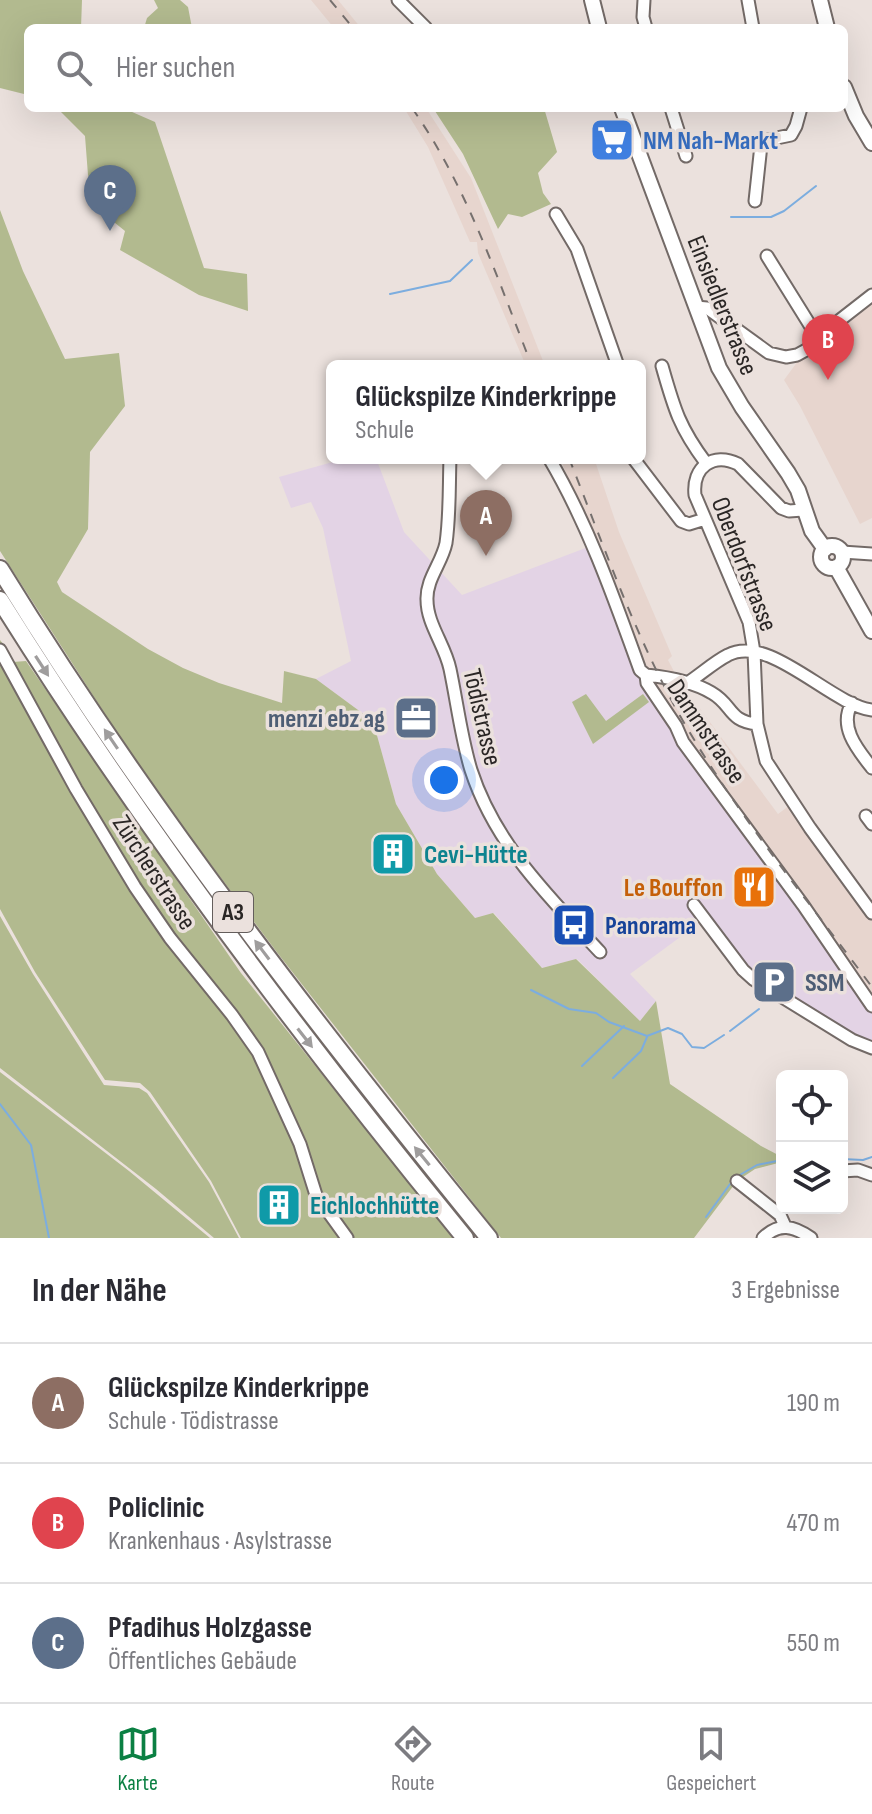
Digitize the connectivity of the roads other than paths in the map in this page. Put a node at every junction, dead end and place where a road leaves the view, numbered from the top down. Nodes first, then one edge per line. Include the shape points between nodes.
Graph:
1 (398, 0) edge
2 (592, 0) edge
3 (644, 0) edge
4 (748, 0) edge
5 (820, 0) edge
6 (422, 24) edge
7 (598, 24) edge
8 (645, 24) edge
9 (752, 24) edge
10 (826, 24) edge
11 (848, 97) edge
12 (623, 112) edge
13 (672, 112) edge
14 (800, 112) edge
15 (872, 143) edge
16 (686, 156) dead end
17 (755, 201) dead end
18 (556, 214) dead end
19 (767, 256) dead end
20 (872, 295) edge
21 (696, 307) junction
22 (818, 338) junction
23 (616, 360) edge
24 (662, 366) dead end
25 (706, 463) junction
26 (450, 464) edge
27 (552, 464) edge
28 (638, 464) edge
29 (803, 510) junction
30 (705, 519) junction
31 (825, 549) junction
32 (842, 552) junction
33 (872, 554) edge
34 (836, 567) junction
35 (0, 569) edge
36 (0, 600) edge
37 (872, 631) edge
38 (0, 650) edge
39 (754, 652) junction
40 (651, 676) junction
41 (683, 683) junction
42 (852, 703) junction
43 (872, 710) edge
44 (757, 724) junction
45 (872, 768) edge
46 (694, 905) dead end
47 (872, 913) edge
48 (600, 952) dead end
49 (872, 1006) edge
50 (872, 1048) edge
51 (848, 1171) edge
52 (872, 1175) edge
53 (737, 1181) dead end
54 (785, 1226) junction
55 (347, 1238) edge
56 (465, 1238) edge
57 (489, 1238) edge
58 (763, 1238) edge
59 (811, 1238) edge

1 - 6 street
2 - 7 main road
3 - 8 street
4 - 9 street
5 - 10 main road
11 - 15 main road
12 - 21 main road, Einsiedlerstrasse
13 - 16 street
14 - 17 street via 791,135 761,145
18 - 23 street via 577,249
19 - 22 street
20 - 22 street
21 - 22 street via 707,308 777,356 797,355 817,344
21 - 29 main road, Einsiedlerstrasse via 719,368 788,473
24 - 25 street via 677,418
25 - 29 street, Oberdorfstrasse via 731,460 781,508
25 - 30 street, Oberdorfstrasse via 694,487
26 - 48 street, Tödistrasse via 445,543 426,598 449,665 471,769 509,848 543,893
27 - 40 street, Dammstrasse via 576,508 640,670
28 - 30 street via 681,521
29 - 31 main road, Einsiedlerstrasse
30 - 39 street, Oberdorfstrasse via 749,622
31 - 32 main road via 832,546
31 - 34 main road via 824,564
32 - 33 street
32 - 34 main road
34 - 37 main road
57 -> 35 highway, A3 via 203,870
36 -> 56 highway, A3 via 218,923
38 - 55 street, Zürcherstrasse via 135,887 258,1052 300,1144 316,1195
39 - 41 street via 727,655
39 - 42 street via 776,658
39 - 44 street, Oberdorfstrasse
40 - 41 street
40 - 49 street, Dammstrasse via 647,683 683,742
41 - 44 street via 721,699 734,718
42 - 43 street
42 - 45 street via 847,717 850,736
44 - 47 street, Oberdorfstrasse via 760,747 774,774
46 - 50 street via 753,979
51 - 52 street
53 - 54 street via 780,1215
54 - 58 street
54 - 59 street

